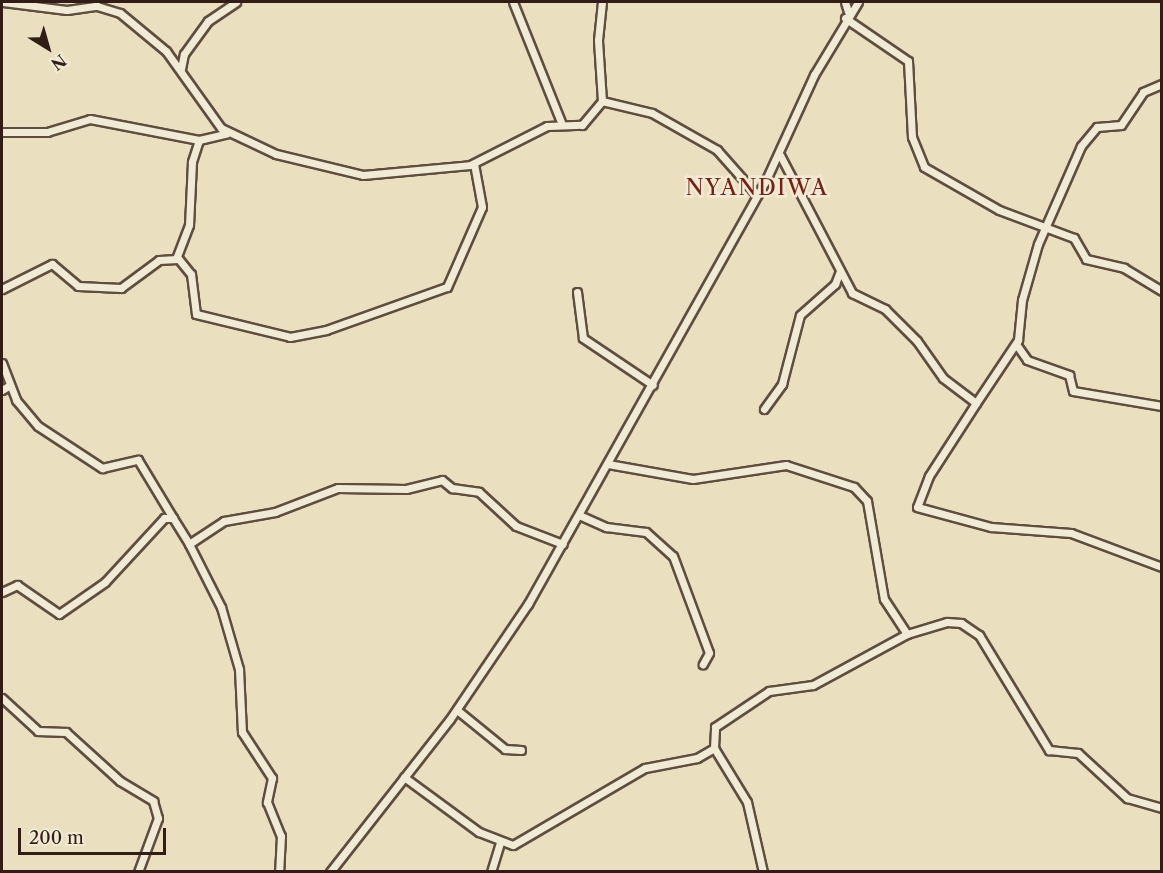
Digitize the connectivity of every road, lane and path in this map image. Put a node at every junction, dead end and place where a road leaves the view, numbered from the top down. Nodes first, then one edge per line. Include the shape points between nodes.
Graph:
1 (3, 2) edge
2 (236, 2) edge
3 (513, 2) edge
4 (602, 2) edge
5 (845, 2) edge
6 (858, 2) edge
7 (847, 15) junction
8 (181, 71) junction
9 (1161, 84) edge
10 (602, 101) junction
11 (561, 122) junction
12 (2, 132) edge
13 (230, 135) junction
14 (199, 140) junction
15 (780, 155) junction
16 (474, 164) junction
17 (757, 195) junction
18 (1044, 230) junction
19 (177, 259) junction
20 (840, 268) junction
21 (2, 289) edge
22 (1161, 291) edge
23 (577, 292) dead end
24 (1017, 344) junction
25 (2, 363) edge
26 (10, 385) junction
27 (653, 386) junction
28 (2, 390) edge
29 (976, 403) junction
30 (1161, 406) edge
31 (764, 409) dead end
32 (608, 464) junction
33 (579, 515) junction
34 (173, 518) junction
35 (189, 544) junction
36 (563, 544) junction
37 (1161, 567) edge
38 (2, 592) edge
39 (907, 634) junction
40 (703, 664) dead end
41 (2, 698) edge
42 (457, 710) junction
43 (714, 748) junction
44 (521, 750) dead end
45 (404, 777) junction
46 (1161, 808) edge
47 (500, 842) junction
48 (138, 872) edge
49 (279, 872) edge
50 (330, 872) edge
51 (491, 872) edge
52 (763, 872) edge

1 - 8 street via 114,10 154,38
2 - 8 street via 208,21 184,54
3 - 11 street
4 - 10 street
5 - 7 street
6 - 7 street
7 - 15 street
7 - 18 street via 908,61 912,138 924,167
8 - 13 street via 203,108
9 - 18 street via 1143,92 1120,125 1099,126 1088,137
10 - 11 street via 582,125
10 - 17 street via 645,110 717,150
11 - 16 street
12 - 14 street via 36,133 98,119
13 - 14 street via 217,132
13 - 16 street via 263,151 354,174
14 - 19 street via 192,162 190,218
15 - 17 street
15 - 20 street
16 - 19 street via 482,207 450,284 326,330 290,338 199,317 191,274
17 - 27 street
18 - 22 street via 1074,238 1086,259 1124,267
18 - 24 street via 1022,300
19 - 21 street via 159,260 121,288 76,285 52,264
20 - 29 street via 852,293 885,309 917,341 943,378
20 - 31 street via 835,284 798,318 782,384
23 - 27 street via 582,336
24 - 29 street
24 - 30 street via 1027,360 1069,375 1073,391
25 - 26 street
26 - 28 street
26 - 34 street via 38,426 102,468 138,460
27 - 32 street
29 - 37 street via 929,476 917,507 991,527 1071,532
32 - 33 street
32 - 39 street via 693,479 770,465 798,466 854,488 867,501 884,599
33 - 36 street
33 - 40 street via 606,527 646,532 673,556 709,653
34 - 35 street
34 - 38 street via 153,526 105,582 59,614 17,585
35 - 36 street via 224,521 275,512 332,489 406,489 440,480 452,488 479,492 516,526
35 - 49 street via 221,607 239,669 242,732 272,779 267,802 281,836
36 - 42 street
39 - 43 street via 813,685 762,695 715,727
39 - 46 street via 947,622 970,626 1049,750 1079,754 1127,798
41 - 48 street via 38,731 66,732 120,781 153,801 158,818
42 - 44 street via 505,749
42 - 45 street
43 - 47 street via 697,758 645,768 523,842
43 - 52 street via 747,802
45 - 47 street
45 - 50 street
47 - 51 street

